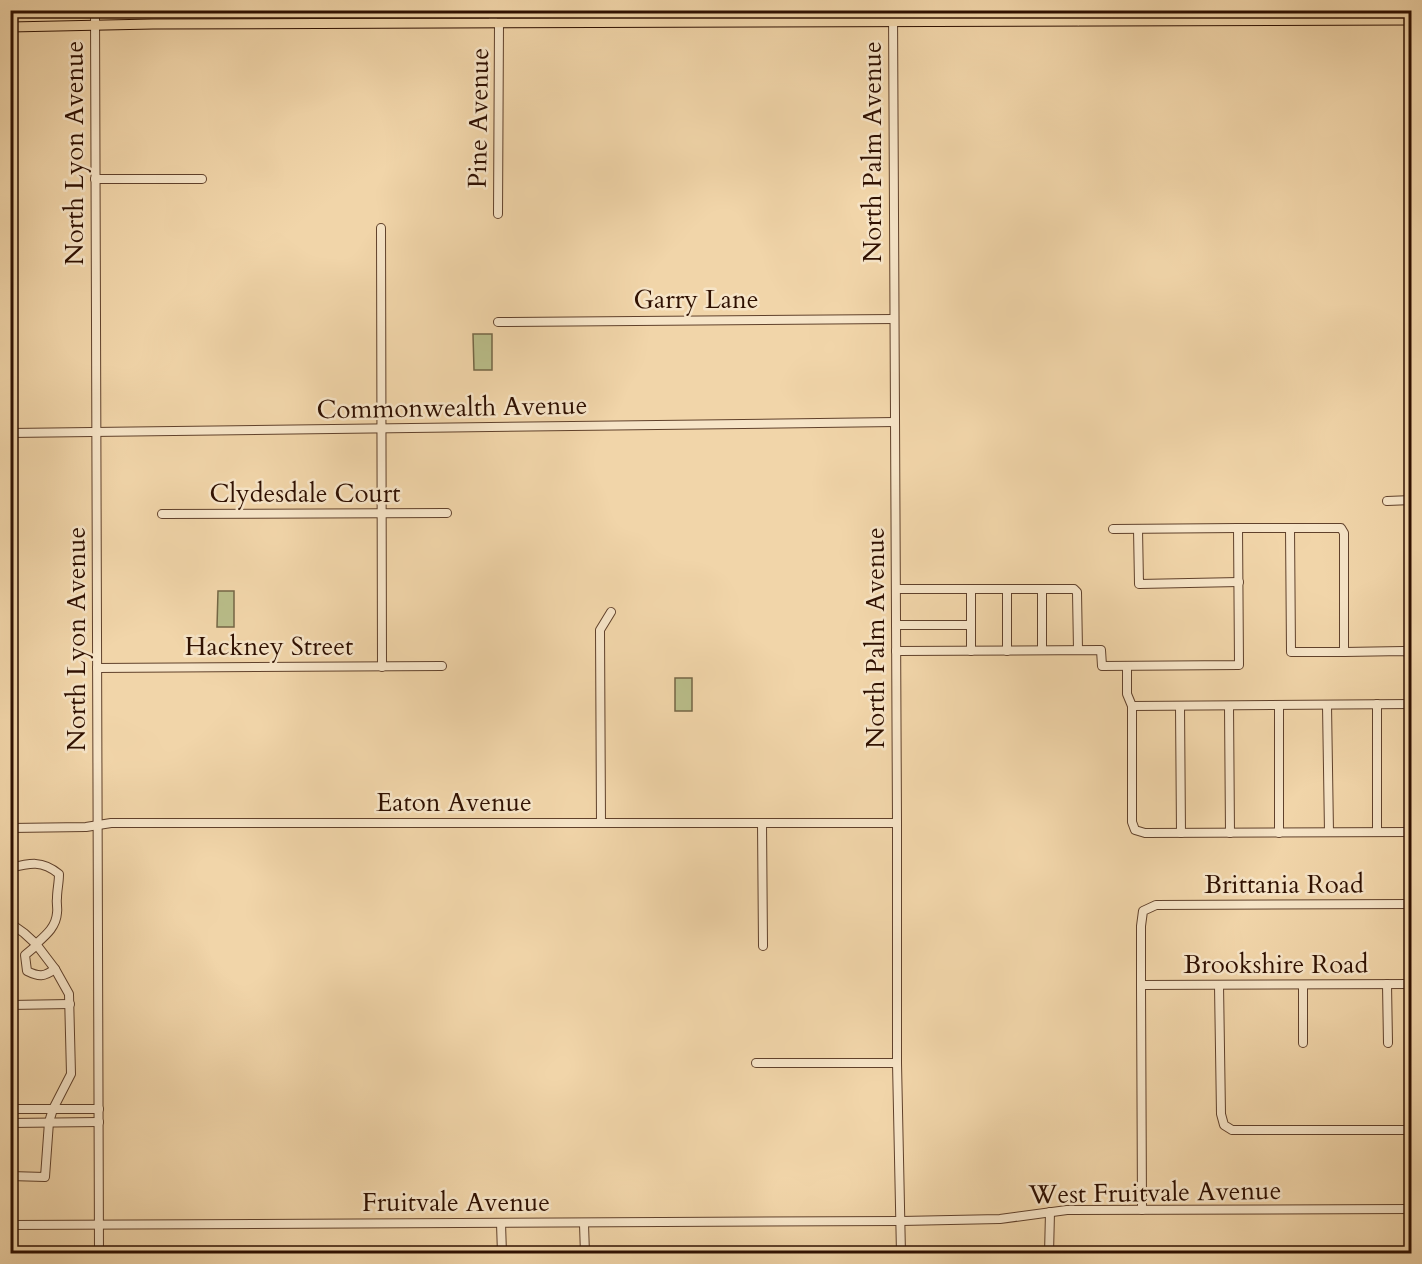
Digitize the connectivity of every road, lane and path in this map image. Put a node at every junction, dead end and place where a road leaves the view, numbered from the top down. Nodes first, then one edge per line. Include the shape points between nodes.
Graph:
1 (95, 10) edge
2 (493, 10) edge
3 (893, 10) edge
4 (1085, 10) edge
5 (1096, 10) edge
6 (1412, 20) edge
7 (893, 21) junction
8 (1078, 21) junction
9 (1095, 21) junction
10 (496, 23) junction
11 (95, 25) junction
12 (10, 27) edge
13 (95, 179) junction
14 (202, 179) dead end
15 (498, 214) dead end
16 (381, 228) dead end
17 (894, 319) junction
18 (498, 322) dead end
19 (895, 422) junction
20 (382, 429) junction
21 (96, 432) junction
22 (10, 433) edge
23 (1387, 501) dead end
24 (1412, 501) edge
25 (382, 513) junction
26 (447, 513) dead end
27 (162, 514) dead end
28 (1239, 528) junction
29 (1290, 528) junction
30 (1113, 529) dead end
31 (1138, 529) junction
32 (1239, 582) junction
33 (896, 589) junction
34 (971, 589) junction
35 (1007, 589) junction
36 (1042, 589) junction
37 (611, 612) dead end
38 (896, 626) junction
39 (971, 626) junction
40 (1042, 650) junction
41 (1078, 650) junction
42 (896, 651) junction
43 (971, 651) junction
44 (1007, 651) junction
45 (1344, 652) junction
46 (1412, 655) edge
47 (442, 666) dead end
48 (1127, 666) junction
49 (382, 667) junction
50 (97, 668) junction
51 (1377, 704) junction
52 (1412, 704) edge
53 (1279, 705) junction
54 (1327, 705) junction
55 (1132, 706) junction
56 (1180, 706) junction
57 (1229, 706) junction
58 (601, 823) junction
59 (762, 823) junction
60 (897, 823) junction
61 (97, 826) junction
62 (10, 828) edge
63 (1329, 832) junction
64 (1377, 832) junction
65 (1412, 832) edge
66 (1181, 833) junction
67 (1230, 833) junction
68 (1279, 833) junction
69 (10, 868) edge
70 (1412, 904) edge
71 (10, 923) edge
72 (36, 944) junction
73 (763, 946) dead end
74 (55, 969) junction
75 (1386, 984) junction
76 (1412, 984) edge
77 (1219, 985) junction
78 (1303, 985) junction
79 (1141, 986) junction
80 (70, 1004) junction
81 (10, 1005) edge
82 (1303, 1043) dead end
83 (1388, 1043) dead end
84 (897, 1063) junction
85 (756, 1064) dead end
86 (10, 1109) edge
87 (53, 1109) junction
88 (71, 1109) junction
89 (99, 1109) junction
90 (49, 1122) junction
91 (99, 1122) junction
92 (10, 1123) edge
93 (71, 1123) junction
94 (1412, 1130) edge
95 (10, 1176) edge
96 (1412, 1209) edge
97 (1142, 1210) junction
98 (1050, 1212) junction
99 (901, 1221) junction
100 (501, 1223) junction
101 (99, 1224) junction
102 (584, 1224) junction
103 (10, 1225) edge
104 (99, 1254) edge
105 (502, 1254) edge
106 (585, 1254) edge
107 (901, 1254) edge
108 (1049, 1254) edge

1 - 11 street, North Lyon Avenue
2 - 10 street, Pine Avenue
3 - 7 street, North Palm Avenue
4 - 8 street
5 - 9 street
6 - 9 main road
7 - 8 main road
7 - 10 main road
7 - 17 street, North Palm Avenue
8 - 9 main road
10 - 11 main road
10 - 15 street, Pine Avenue
11 - 12 main road
11 - 13 street, North Lyon Avenue
13 - 14 street
13 - 21 street, North Lyon Avenue
16 - 20 street
17 - 18 street, Garry Lane
17 - 19 street, North Palm Avenue
19 - 20 street, Commonwealth Avenue
19 - 33 street, North Palm Avenue
20 - 21 street, Commonwealth Avenue
20 - 25 street
21 - 22 street, Commonwealth Avenue
21 - 50 street, North Lyon Avenue
23 - 24 street
25 - 26 street, Clydesdale Court
25 - 27 street, Clydesdale Court
25 - 49 street
28 - 29 street
28 - 31 street
28 - 32 street
29 - 45 street via 1341,528 1344,533
29 - 45 street via 1291,652
30 - 31 street
31 - 32 street via 1139,584
32 - 48 street via 1239,665
33 - 34 street
33 - 38 street, North Palm Avenue
34 - 35 street
34 - 39 street
35 - 36 street
35 - 44 street
36 - 40 street
36 - 41 street via 1077,592
37 - 58 street via 600,630
38 - 39 street
38 - 42 street, North Palm Avenue
39 - 43 street
40 - 41 street
40 - 44 street
41 - 48 street via 1101,650 1102,666
42 - 43 street
42 - 60 street, North Palm Avenue
43 - 44 street
45 - 46 street via 1404,651
47 - 49 street, Hackney Street
48 - 55 street via 1127,694
49 - 50 street, Hackney Street
50 - 61 street, North Lyon Avenue
51 - 52 street
51 - 54 street
51 - 64 street
53 - 54 street
53 - 57 street
53 - 68 street
54 - 63 street
55 - 56 street
55 - 66 street via 1135,830
56 - 57 street
56 - 66 street
57 - 67 street
58 - 59 street, Eaton Avenue
58 - 61 street, Eaton Avenue
59 - 60 street, Eaton Avenue
59 - 73 street
60 - 84 street, North Palm Avenue
61 - 62 street, Eaton Avenue
61 - 89 street, North Lyon Avenue
63 - 64 street
63 - 68 street
64 - 65 street
66 - 67 street
67 - 68 street
69 - 72 street via 39,863 58,874 56,921
70 - 79 street, Brittania Road via 1156,905 1143,911
71 - 72 street
72 - 74 street
72 - 74 street via 25,955 27,971 36,976
74 - 80 street via 69,994
75 - 76 street, Brookshire Road
75 - 78 street, Brookshire Road
75 - 83 street
77 - 78 street, Brookshire Road
77 - 79 street, Brookshire Road
77 - 94 street via 1224,1125 1232,1130
78 - 82 street
79 - 97 street
80 - 81 street
80 - 87 street via 71,1074
84 - 85 street
84 - 99 street, North Palm Avenue
86 - 87 street
87 - 88 street
87 - 90 street
88 - 89 street
88 - 93 street
89 - 91 street, North Lyon Avenue
90 - 92 street
90 - 93 street
90 - 95 street via 45,1177
91 - 93 street
91 - 101 street, North Lyon Avenue
96 - 97 street, West Fruitvale Avenue
97 - 98 street, West Fruitvale Avenue
98 - 99 street, West Fruitvale Avenue via 1000,1219
98 - 108 street
99 - 102 street, Fruitvale Avenue
99 - 107 street, North Palm Avenue
100 - 101 street, Fruitvale Avenue
100 - 102 street, Fruitvale Avenue
100 - 105 street
101 - 103 street, Fruitvale Avenue
101 - 104 street, North Lyon Avenue
102 - 106 street

